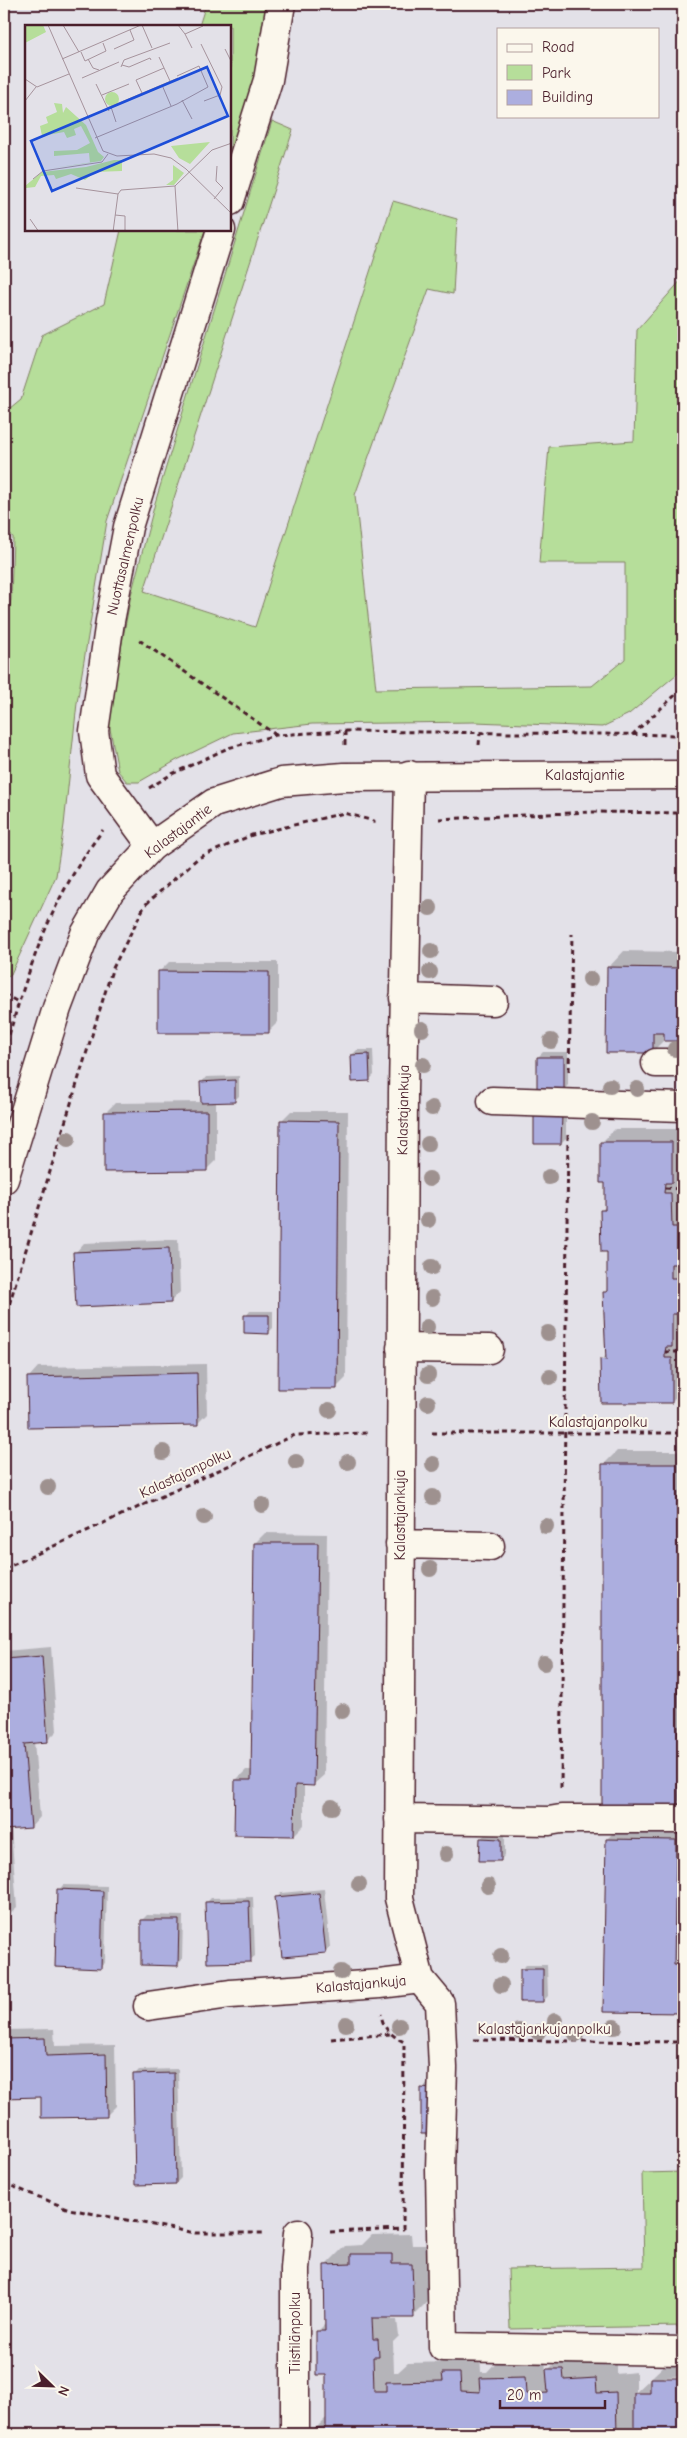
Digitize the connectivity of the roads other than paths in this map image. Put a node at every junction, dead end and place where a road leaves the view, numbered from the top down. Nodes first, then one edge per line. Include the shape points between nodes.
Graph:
1 (281, 4) edge
2 (231, 199) edge
3 (221, 231) edge
4 (409, 775) junction
5 (683, 775) edge
6 (152, 846) junction
7 (404, 998) junction
8 (493, 1001) dead end
9 (656, 1063) dead end
10 (683, 1063) edge
11 (492, 1101) dead end
12 (683, 1107) edge
13 (4, 1179) edge
14 (401, 1348) junction
15 (489, 1349) dead end
16 (400, 1544) junction
17 (490, 1546) dead end
18 (399, 1819) junction
19 (683, 1819) edge
20 (420, 1979) junction
21 (148, 2006) dead end
22 (298, 2233) road end
23 (683, 2351) edge
24 (295, 2434) edge

1 - 2 street via 268,80
3 - 6 street, Nuottasalmenpolku via 128,526 94,731 100,775
4 - 5 street, Kalastajantie
4 - 6 street, Kalastajantie via 281,782 214,803
4 - 7 street, Kalastajankuja
6 - 13 street, Kalastajantie via 110,891 85,934 57,1008
7 - 8 street
7 - 14 street, Kalastajankuja
9 - 10 street
11 - 12 street
14 - 15 street
14 - 16 street, Kalastajankuja
16 - 17 street
16 - 18 street, Kalastajankuja
18 - 19 street
18 - 20 street, Kalastajankuja via 399,1898
20 - 21 street, Kalastajankuja via 230,1994
20 - 23 street via 440,2003 443,2347
22 - 24 street, Tiistilänpolku

